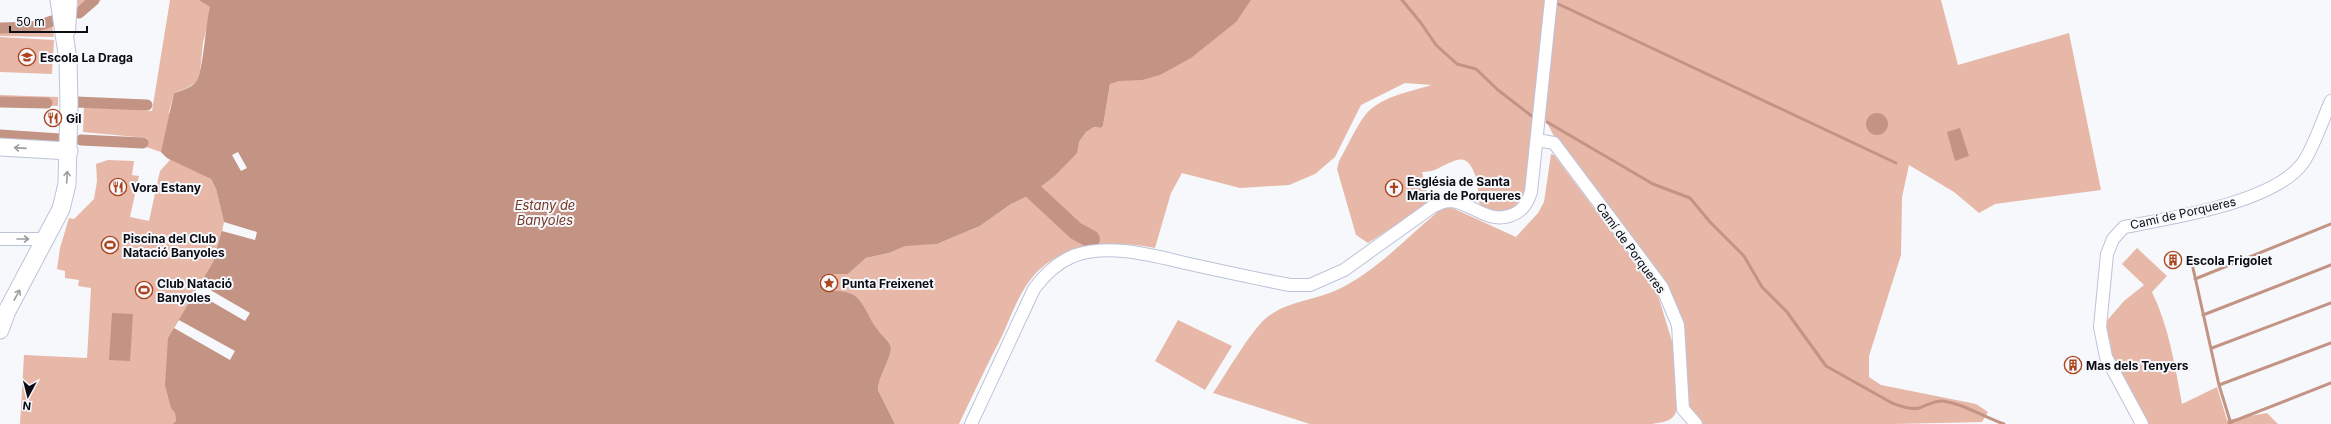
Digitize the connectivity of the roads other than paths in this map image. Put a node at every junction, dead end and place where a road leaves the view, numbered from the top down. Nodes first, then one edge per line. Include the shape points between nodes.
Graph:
1 (59, 0) edge
2 (71, 0) edge
3 (1551, 0) edge
4 (68, 60) junction
5 (2331, 101) edge
6 (1537, 140) junction
7 (0, 147) edge
8 (69, 151) junction
9 (0, 239) edge
10 (46, 239) junction
11 (0, 326) edge
12 (971, 424) edge
13 (1696, 424) edge
14 (2142, 424) edge

1 - 4 street
2 - 4 street
3 - 6 street
4 - 8 street
5 - 14 street, Camí de Porqueres via 2303,164 2290,177 2264,191 2227,204 2124,227 2113,239 2107,254 2100,327 2106,357
6 - 12 street via 1531,192 1526,204 1516,214 1495,218 1455,201 1443,202 1432,207 1344,270 1310,285 1285,284 1128,252 1111,251 1074,256 1060,263 1044,276 1034,289
6 - 13 street, Camí de Porqueres via 1554,143 1662,287 1678,324 1684,409
8 -> 7 street
10 -> 8 street via 61,209 67,184
9 -> 10 street
11 -> 10 street

